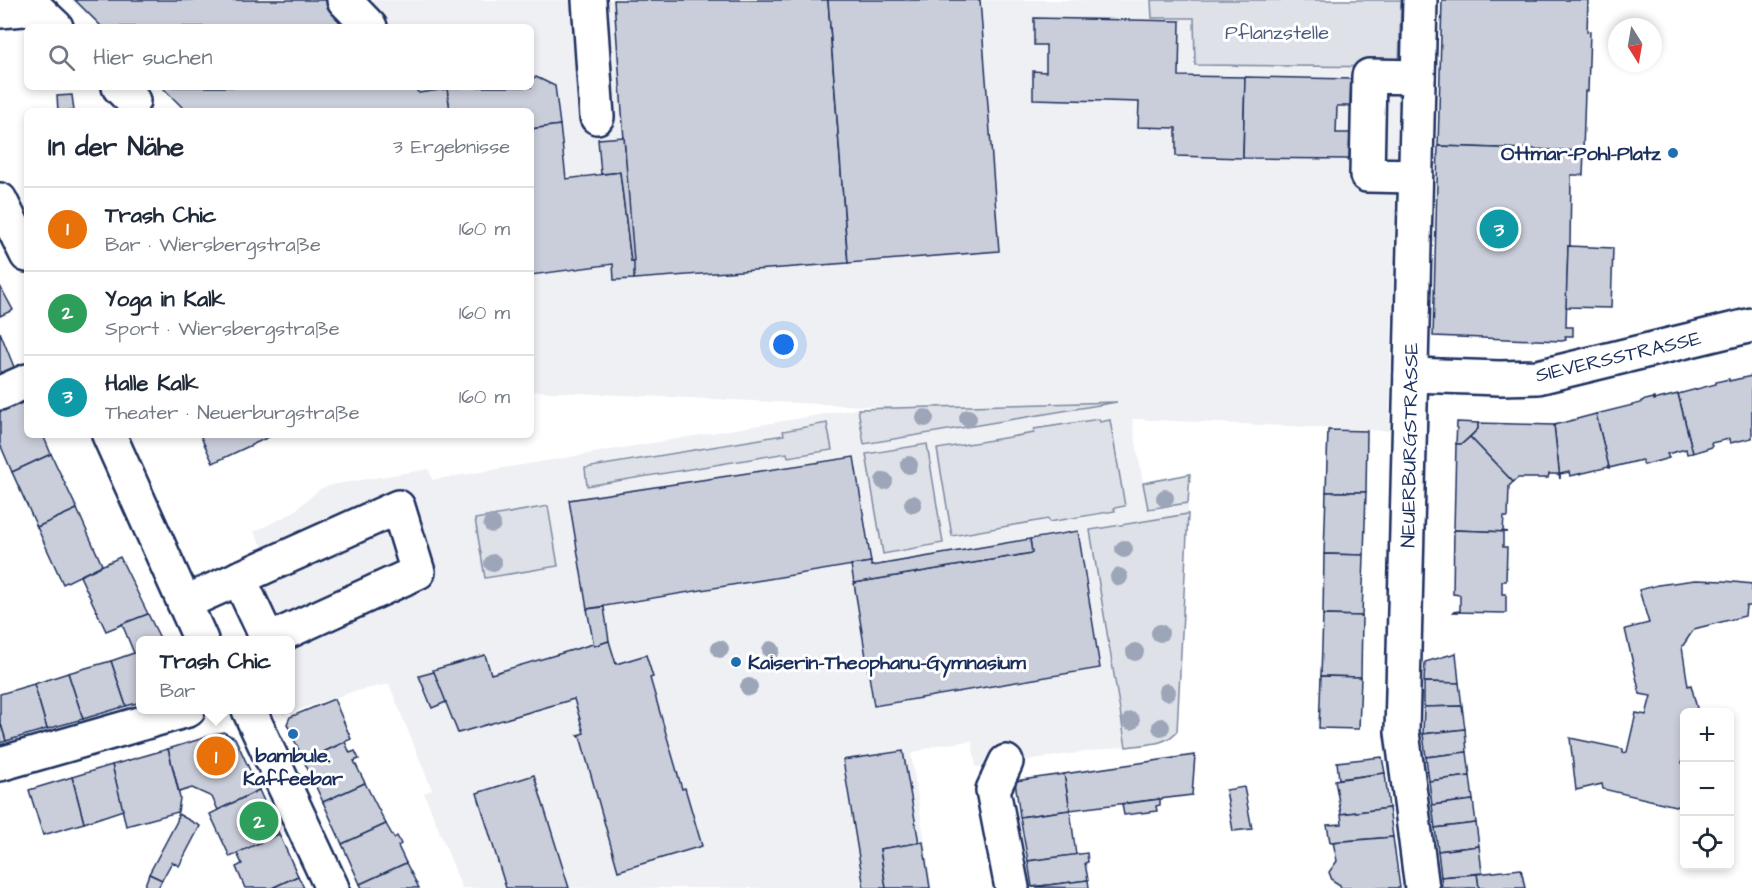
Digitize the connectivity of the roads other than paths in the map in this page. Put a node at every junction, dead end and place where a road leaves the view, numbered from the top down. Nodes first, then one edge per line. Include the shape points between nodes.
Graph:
1 (344, 0) edge
2 (589, 0) edge
3 (1420, 0) edge
4 (0, 11) edge
5 (53, 24) edge
6 (367, 24) edge
7 (1418, 77) junction
8 (597, 117) dead end
9 (1415, 176) junction
10 (0, 200) edge
11 (24, 249) edge
12 (1752, 325) edge
13 (1411, 375) junction
14 (24, 382) edge
15 (0, 393) edge
16 (110, 438) edge
17 (239, 578) junction
18 (184, 603) junction
19 (199, 636) edge
20 (267, 636) edge
21 (278, 636) edge
22 (174, 714) edge
23 (251, 714) edge
24 (1006, 762) dead end
25 (0, 764) edge
26 (332, 888) edge
27 (1012, 888) edge
28 (1422, 888) edge

1 - 6 street
2 - 8 street
3 - 7 street, NEUERBURGSTRASSE
4 - 5 street via 36,8
7 - 9 street, NEUERBURGSTRASSE
7 - 9 street via 1369,76 1367,175
9 - 13 street, NEUERBURGSTRASSE
10 - 11 street
12 - 13 street, SIEVERSSTRASSE via 1538,377
13 - 28 street, NEUERBURGSTRASSE via 1402,732
14 - 15 street
16 - 18 street
17 - 18 street
17 - 20 street
17 - 21 street via 398,507 418,573
18 - 19 street
22 - 25 street
23 - 26 street
24 - 27 street via 993,790

